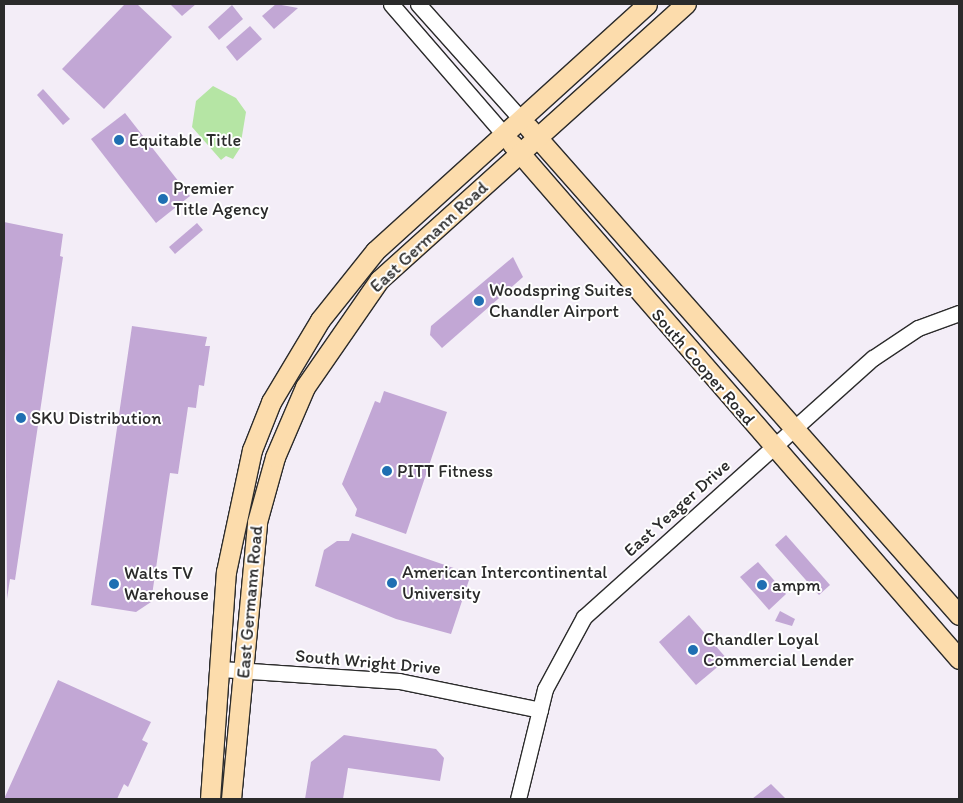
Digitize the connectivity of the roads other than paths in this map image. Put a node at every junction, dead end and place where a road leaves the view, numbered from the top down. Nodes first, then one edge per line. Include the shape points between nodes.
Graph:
1 (391, 4) edge
2 (418, 4) edge
3 (647, 4) edge
4 (686, 4) edge
5 (519, 117) junction
6 (502, 132) junction
7 (537, 137) junction
8 (519, 153) junction
9 (400, 226) junction
10 (361, 304) junction
11 (959, 313) edge
12 (785, 438) junction
13 (959, 615) edge
14 (959, 659) edge
15 (221, 669) junction
16 (242, 671) junction
17 (540, 710) junction
18 (210, 799) edge
19 (231, 799) edge
20 (518, 799) edge

1 - 6 street, South Cooper Road
2 - 5 street, South Cooper Road
3 - 5 main road, East Germann Road
4 - 7 main road, East Germann Road
5 - 6 main road, East Germann Road
5 - 7 main road, South Cooper Road
6 - 8 main road, South Cooper Road
6 - 9 main road, East Germann Road
7 - 8 main road, East Germann Road
7 - 12 main road, South Cooper Road
8 - 10 main road, East Germann Road via 405,254
8 - 12 main road, South Cooper Road
9 - 10 main road via 393,245 364,280
9 - 15 main road, East Germann Road via 334,300 268,410 252,450 234,525 226,572
10 - 16 main road, East Germann Road via 305,387 275,457 250,560
11 - 12 street, East Yeager Drive via 896,341
12 - 13 main road, South Cooper Road
12 - 14 main road, South Cooper Road
12 - 17 street, East Yeager Drive via 584,617 554,668
15 - 16 street, South Wright Drive
15 - 18 main road, East Germann Road
16 - 17 street, South Wright Drive via 399,681
16 - 19 main road, East Germann Road
17 - 20 street, East Yeager Drive

